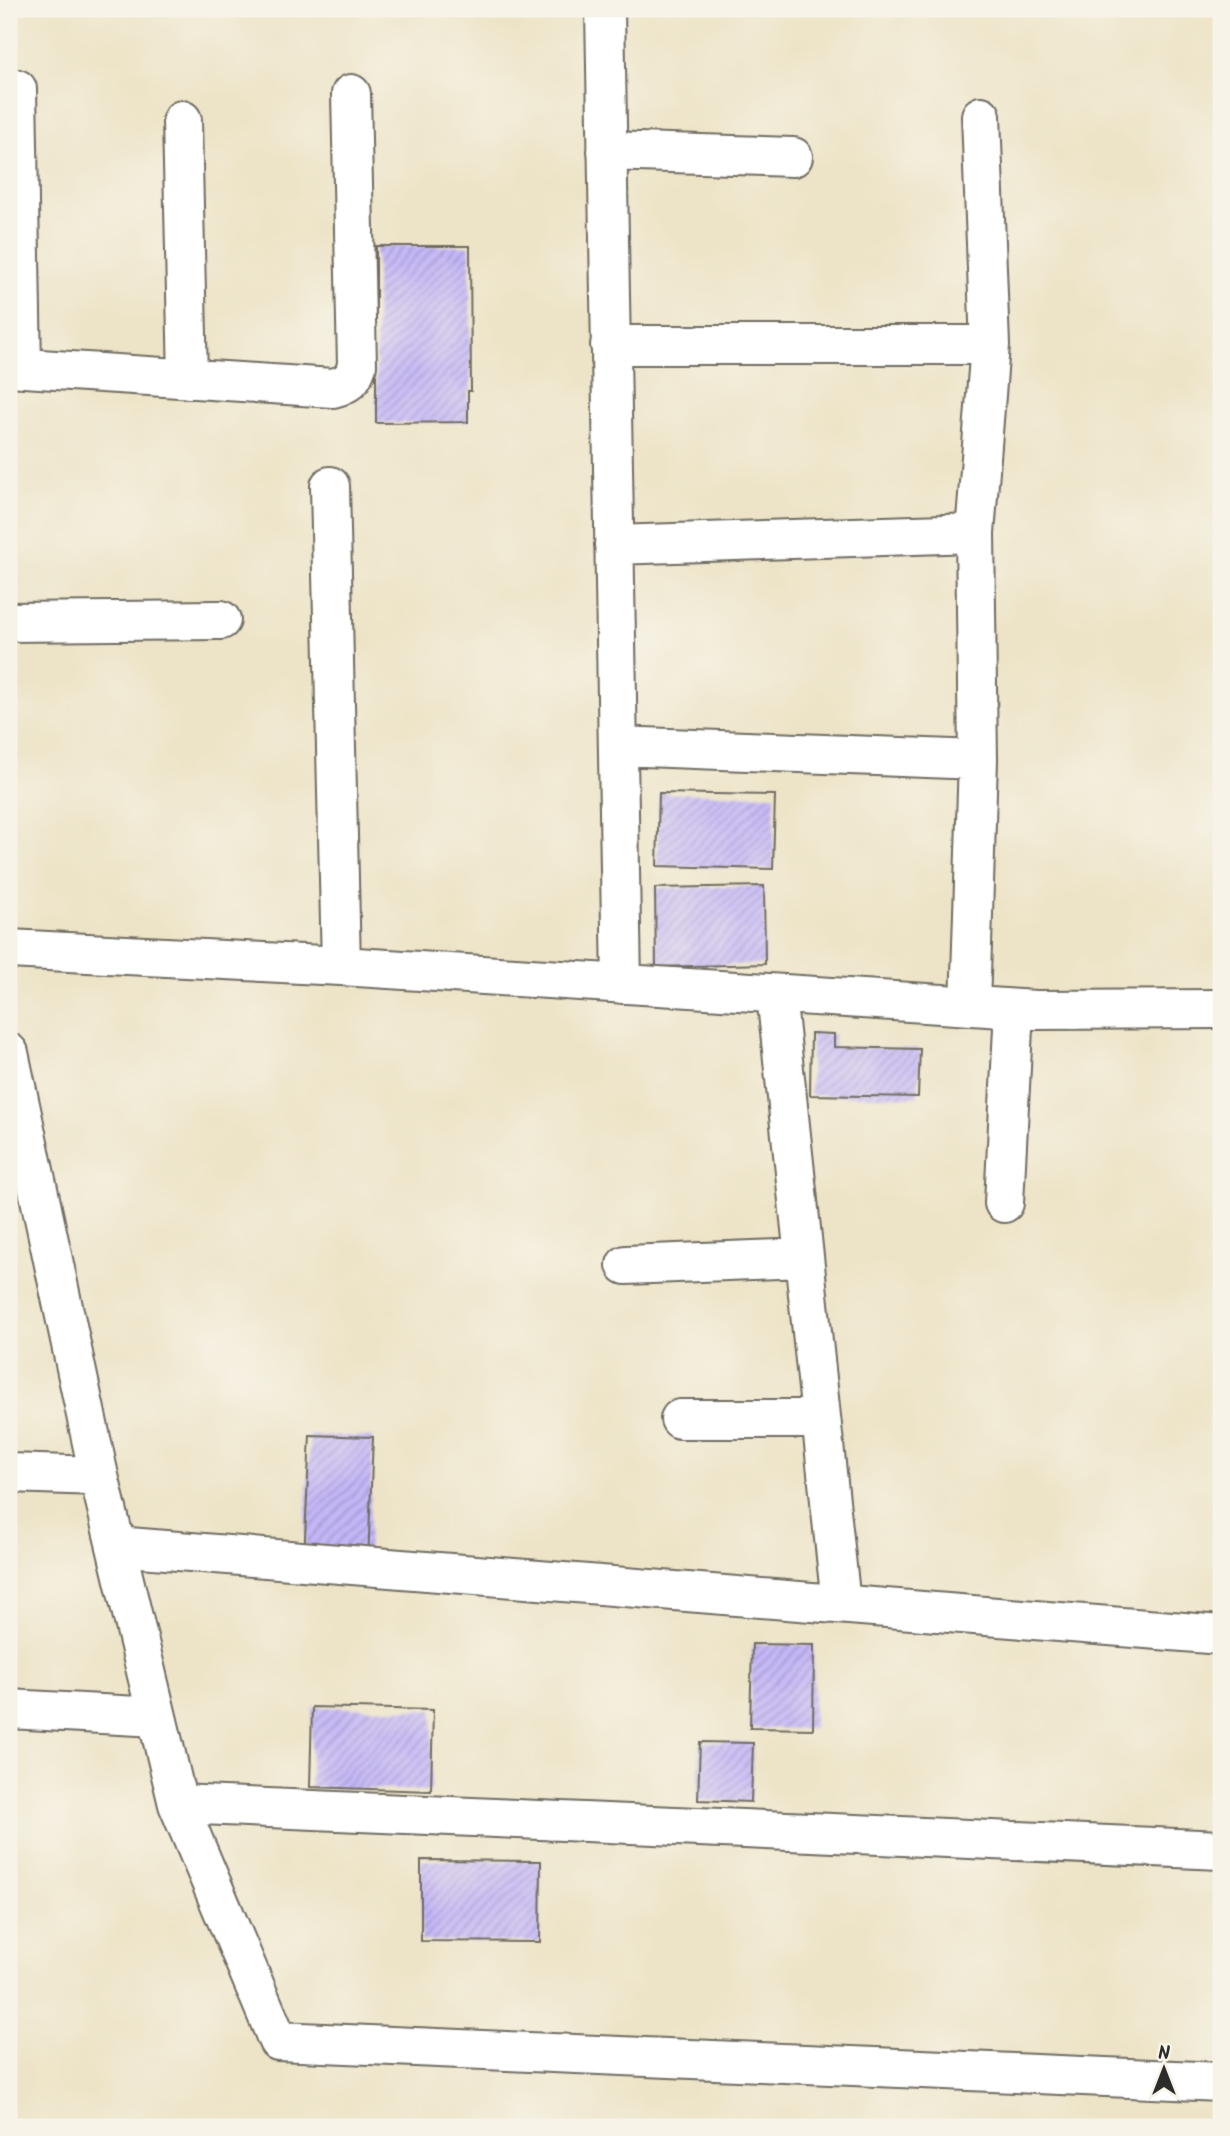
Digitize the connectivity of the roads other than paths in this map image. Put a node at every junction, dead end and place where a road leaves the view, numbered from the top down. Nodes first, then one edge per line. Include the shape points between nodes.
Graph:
1 (605, 9) edge
2 (17, 89) dead end
3 (351, 94) dead end
4 (981, 116) dead end
5 (182, 120) dead end
6 (607, 151) junction
7 (793, 157) dead end
8 (610, 345) junction
9 (990, 345) junction
10 (15, 367) edge
11 (188, 379) junction
12 (330, 486) dead end
13 (975, 533) junction
14 (614, 545) junction
15 (221, 620) dead end
16 (9, 622) edge
17 (618, 746) junction
18 (978, 760) junction
19 (9, 949) edge
20 (341, 965) junction
21 (622, 984) junction
22 (776, 994) junction
23 (970, 1006) junction
24 (1014, 1009) junction
25 (1221, 1009) edge
26 (9, 1053) edge
27 (1004, 1203) dead end
28 (804, 1258) junction
29 (626, 1265) dead end
30 (680, 1419) dead end
31 (821, 1419) junction
32 (9, 1472) edge
33 (99, 1476) junction
34 (116, 1546) junction
35 (841, 1604) junction
36 (1221, 1635) edge
37 (9, 1709) edge
38 (157, 1717) junction
39 (178, 1804) junction
40 (1221, 1850) edge
41 (1221, 2082) edge

1 - 6 street
2 - 10 street
3 - 11 street via 358,365 354,377 333,388
4 - 9 street
5 - 11 street
6 - 7 street
6 - 8 street
8 - 9 street
8 - 14 street
9 - 13 street
10 - 11 street
12 - 20 street
13 - 14 street
13 - 18 street
14 - 17 street
15 - 16 street
17 - 18 street
17 - 21 street
18 - 23 street
19 - 20 street
20 - 21 street
21 - 22 street
22 - 23 street
22 - 28 street
23 - 24 street
24 - 25 street
24 - 27 street
26 - 33 street
28 - 29 street
28 - 31 street
30 - 31 street
31 - 35 street
32 - 33 street
33 - 34 street
34 - 35 street
34 - 38 street
35 - 36 street
37 - 38 street
38 - 39 street
39 - 40 street
39 - 41 street via 278,2041

